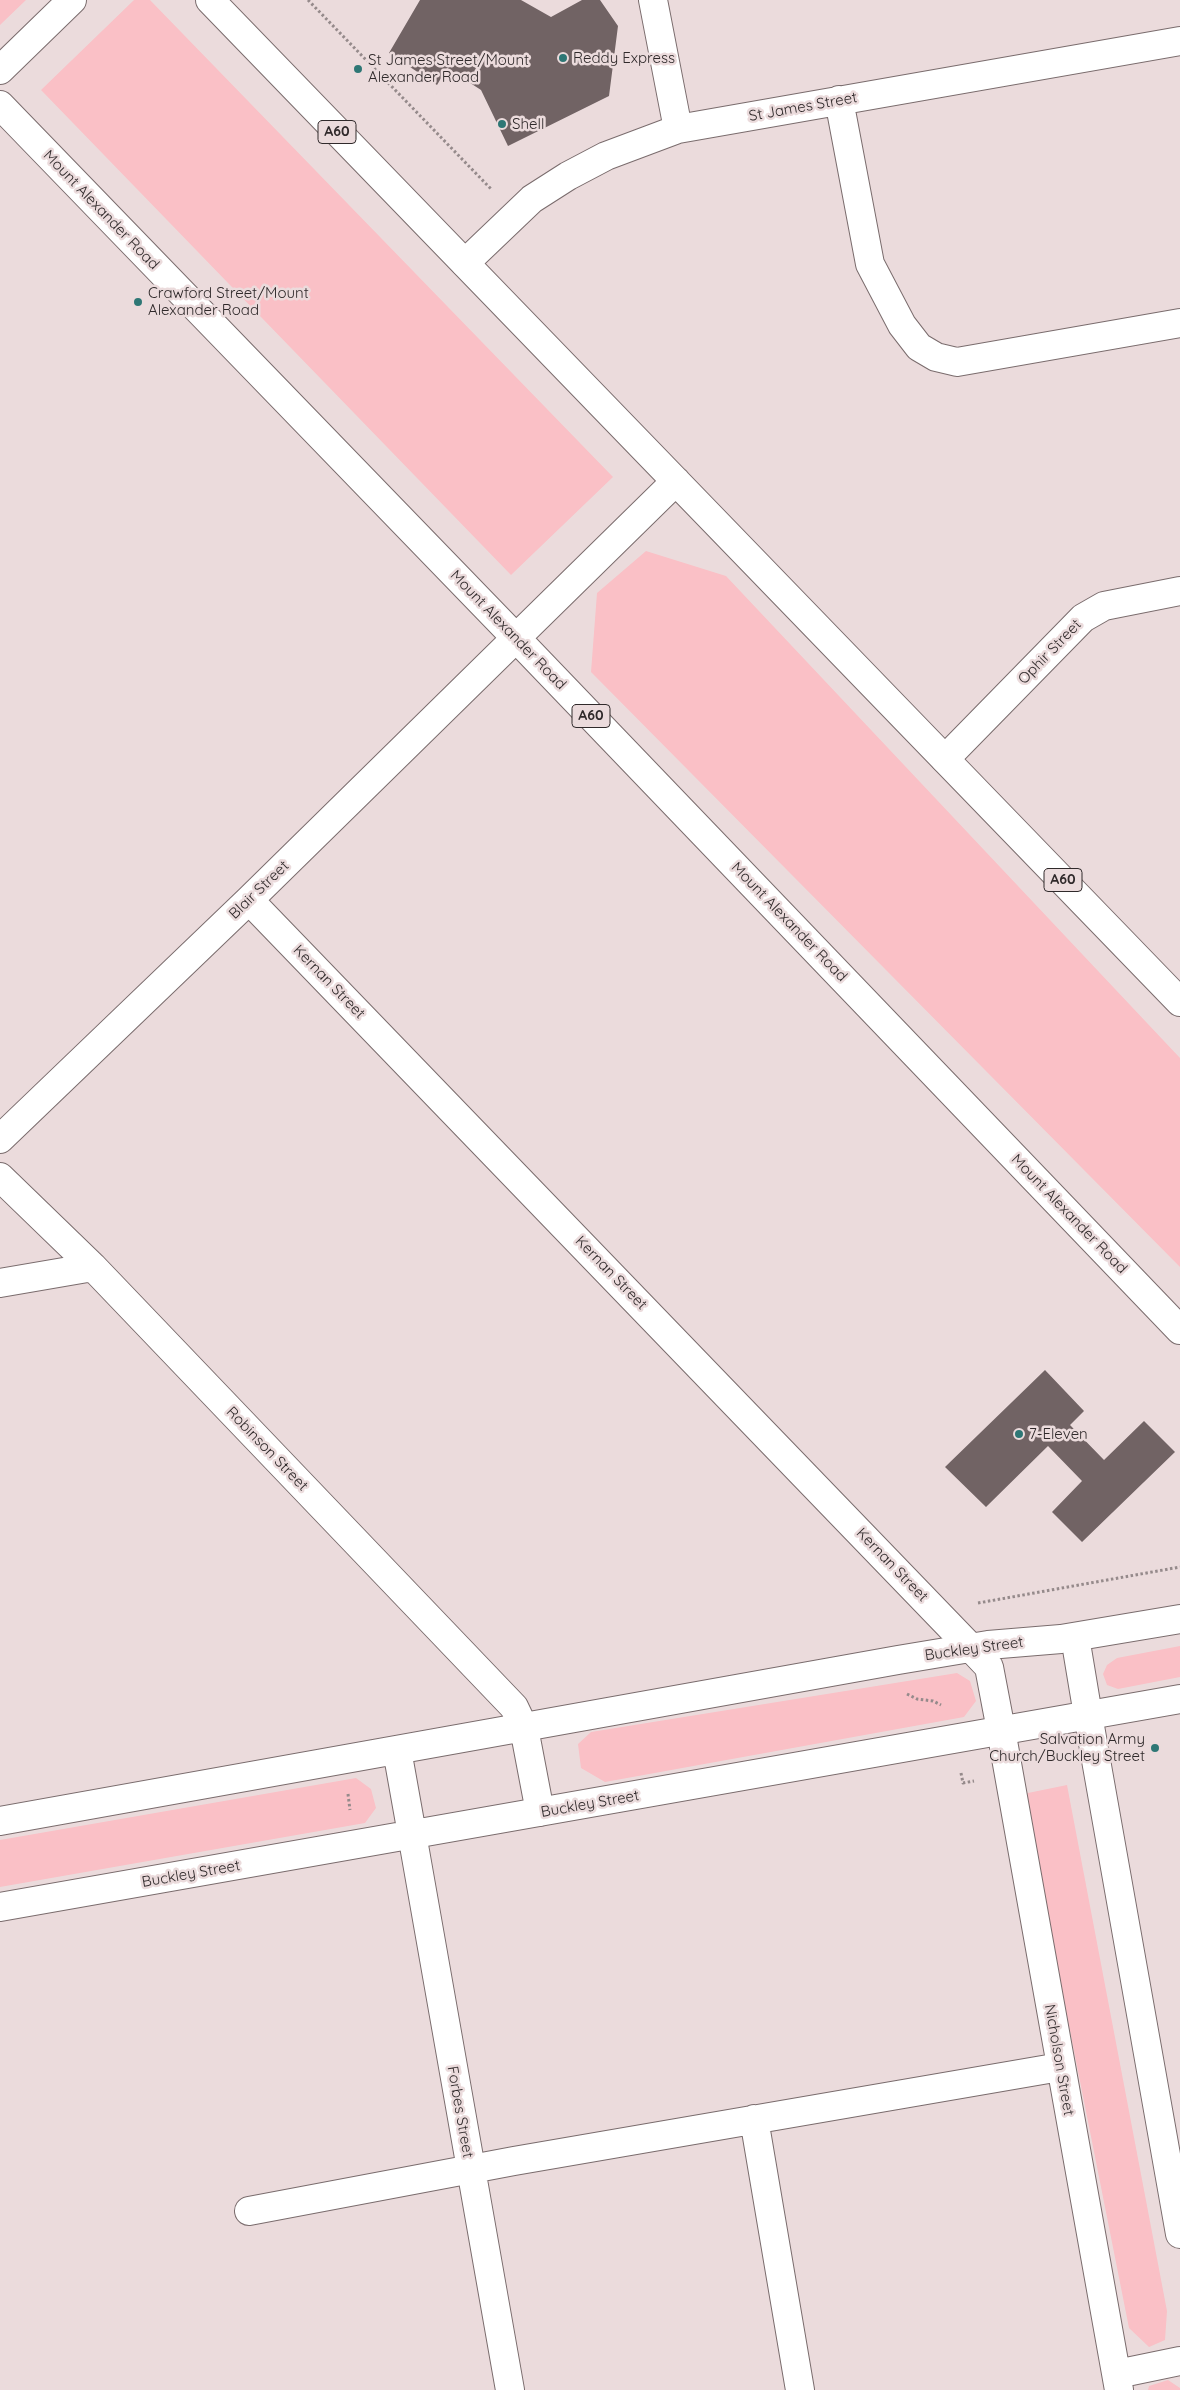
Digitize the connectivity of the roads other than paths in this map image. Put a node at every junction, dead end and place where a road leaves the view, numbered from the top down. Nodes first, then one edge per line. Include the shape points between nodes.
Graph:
1 (72, 0) edge
2 (210, 0) edge
3 (653, 0) edge
4 (1180, 41) edge
5 (0, 70) edge
6 (839, 100) junction
7 (0, 105) edge
8 (678, 129) junction
9 (465, 263) junction
10 (1180, 323) edge
11 (676, 480) junction
12 (1180, 591) edge
13 (516, 638) junction
14 (945, 759) junction
15 (250, 900) junction
16 (1180, 1002) edge
17 (0, 1139) edge
18 (0, 1177) edge
19 (93, 1267) junction
20 (0, 1284) edge
21 (1180, 1330) edge
22 (1180, 1619) edge
23 (1074, 1636) junction
24 (971, 1648) junction
25 (1180, 1699) edge
26 (1088, 1715) junction
27 (524, 1728) junction
28 (1001, 1730) junction
29 (397, 1750) junction
30 (540, 1812) junction
31 (0, 1821) edge
32 (412, 1834) junction
33 (0, 1907) edge
34 (1060, 2067) junction
35 (754, 2120) junction
36 (470, 2169) junction
37 (249, 2211) dead end
38 (1180, 2234) edge
39 (1180, 2361) edge
40 (1118, 2382) edge
41 (510, 2390) edge
42 (800, 2390) edge

1 - 5 main road
2 - 9 main road, A60
3 - 8 main road
4 - 6 main road, St James Street
6 - 8 main road, St James Street
6 - 10 main road via 870,264 902,325 919,347 936,358 957,362
7 - 13 main road, Mount Alexander Road / A60
8 - 9 main road, St James Street via 606,156 568,176 532,199
9 - 11 main road, A60
11 - 13 main road, Blair Street
11 - 14 main road, A60
12 - 14 main road, Ophir Street via 1104,606 1083,618
13 - 15 main road, Blair Street
13 - 21 main road, Mount Alexander Road / A60
14 - 16 main road, A60
15 - 17 main road, Blair Street
15 - 24 main road, Kernan Street
18 - 19 main road, Robinson Street
19 - 20 main road
19 - 27 main road, Robinson Street via 514,1707
22 - 23 main road, Buckley Street
23 - 24 main road, Buckley Street
23 - 26 main road
24 - 27 main road, Buckley Street
24 - 28 main road, Kernan Street via 989,1667
25 - 26 main road, Buckley Street
26 - 28 main road, Buckley Street
26 - 38 main road
27 - 29 main road, Buckley Street
27 - 30 main road, Robinson Street
28 - 30 main road, Buckley Street
28 - 34 main road, Nicholson Street
29 - 31 main road, Buckley Street
29 - 32 main road, Forbes Street
30 - 32 main road, Buckley Street
32 - 33 main road, Buckley Street
32 - 36 main road, Forbes Street
34 - 35 main road
34 - 40 main road, Nicholson Street
35 - 36 main road
35 - 42 main road
36 - 37 main road
36 - 41 main road, Forbes Street
39 - 40 main road

